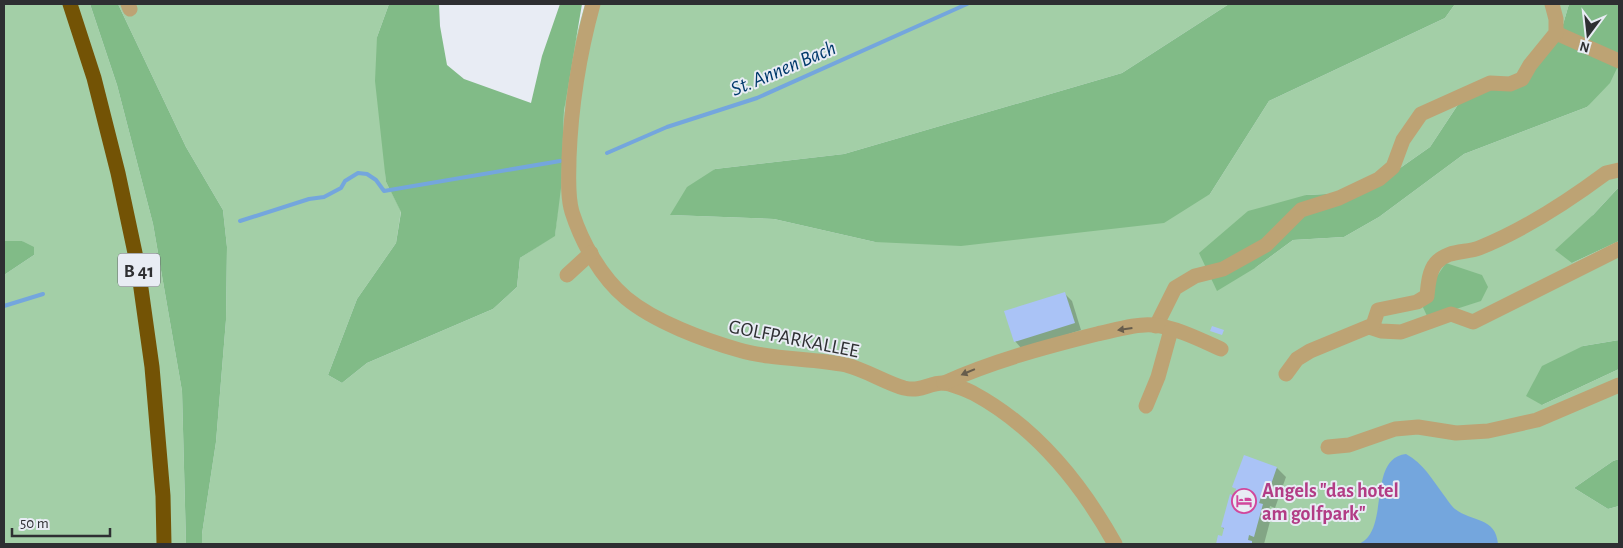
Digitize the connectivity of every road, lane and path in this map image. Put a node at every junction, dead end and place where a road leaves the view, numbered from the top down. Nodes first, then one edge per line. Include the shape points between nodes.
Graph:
1 (70, 4) edge
2 (593, 4) edge
3 (1552, 4) edge
4 (1556, 33) junction
5 (1619, 61) edge
6 (1619, 170) edge
7 (1619, 249) edge
8 (591, 253) junction
9 (567, 276) dead end
10 (1156, 326) junction
11 (1369, 327) junction
12 (1171, 330) junction
13 (1222, 349) dead end
14 (1286, 374) dead end
15 (944, 383) junction
16 (1619, 385) edge
17 (1146, 406) dead end
18 (1328, 447) dead end
19 (164, 544) edge
20 (1115, 544) edge

1 - 19 highway, B 41 via 94,78 138,267 152,367
2 - 8 lane, GOLFPARKALLEE via 581,48 573,103 568,181 572,211
3 - 4 lane
4 - 5 lane
4 - 10 lane via 1522,80 1510,84 1490,83 1422,114 1414,122 1392,167 1379,179 1338,198 1301,210 1266,245 1223,270 1194,276 1175,288
6 - 11 lane via 1606,173 1524,227 1478,248 1453,253 1436,262 1428,281 1427,296 1417,302 1378,310 1373,325
7 - 11 lane via 1473,322 1451,314 1401,332
8 - 9 lane
8 - 15 lane, GOLFPARKALLEE via 600,270 626,298 697,337 742,351 847,366 903,388 918,390
10 - 12 lane, GOLFPARKALLEE
10 -> 15 lane, GOLFPARKALLEE via 1119,329 1048,346
11 - 14 lane via 1310,351 1297,359
12 - 13 lane, GOLFPARKALLEE
12 - 17 lane
15 - 20 lane via 972,393 1016,421 1052,453 1083,492
16 - 18 lane via 1537,420 1488,431 1456,433 1418,427 1395,429 1349,445

